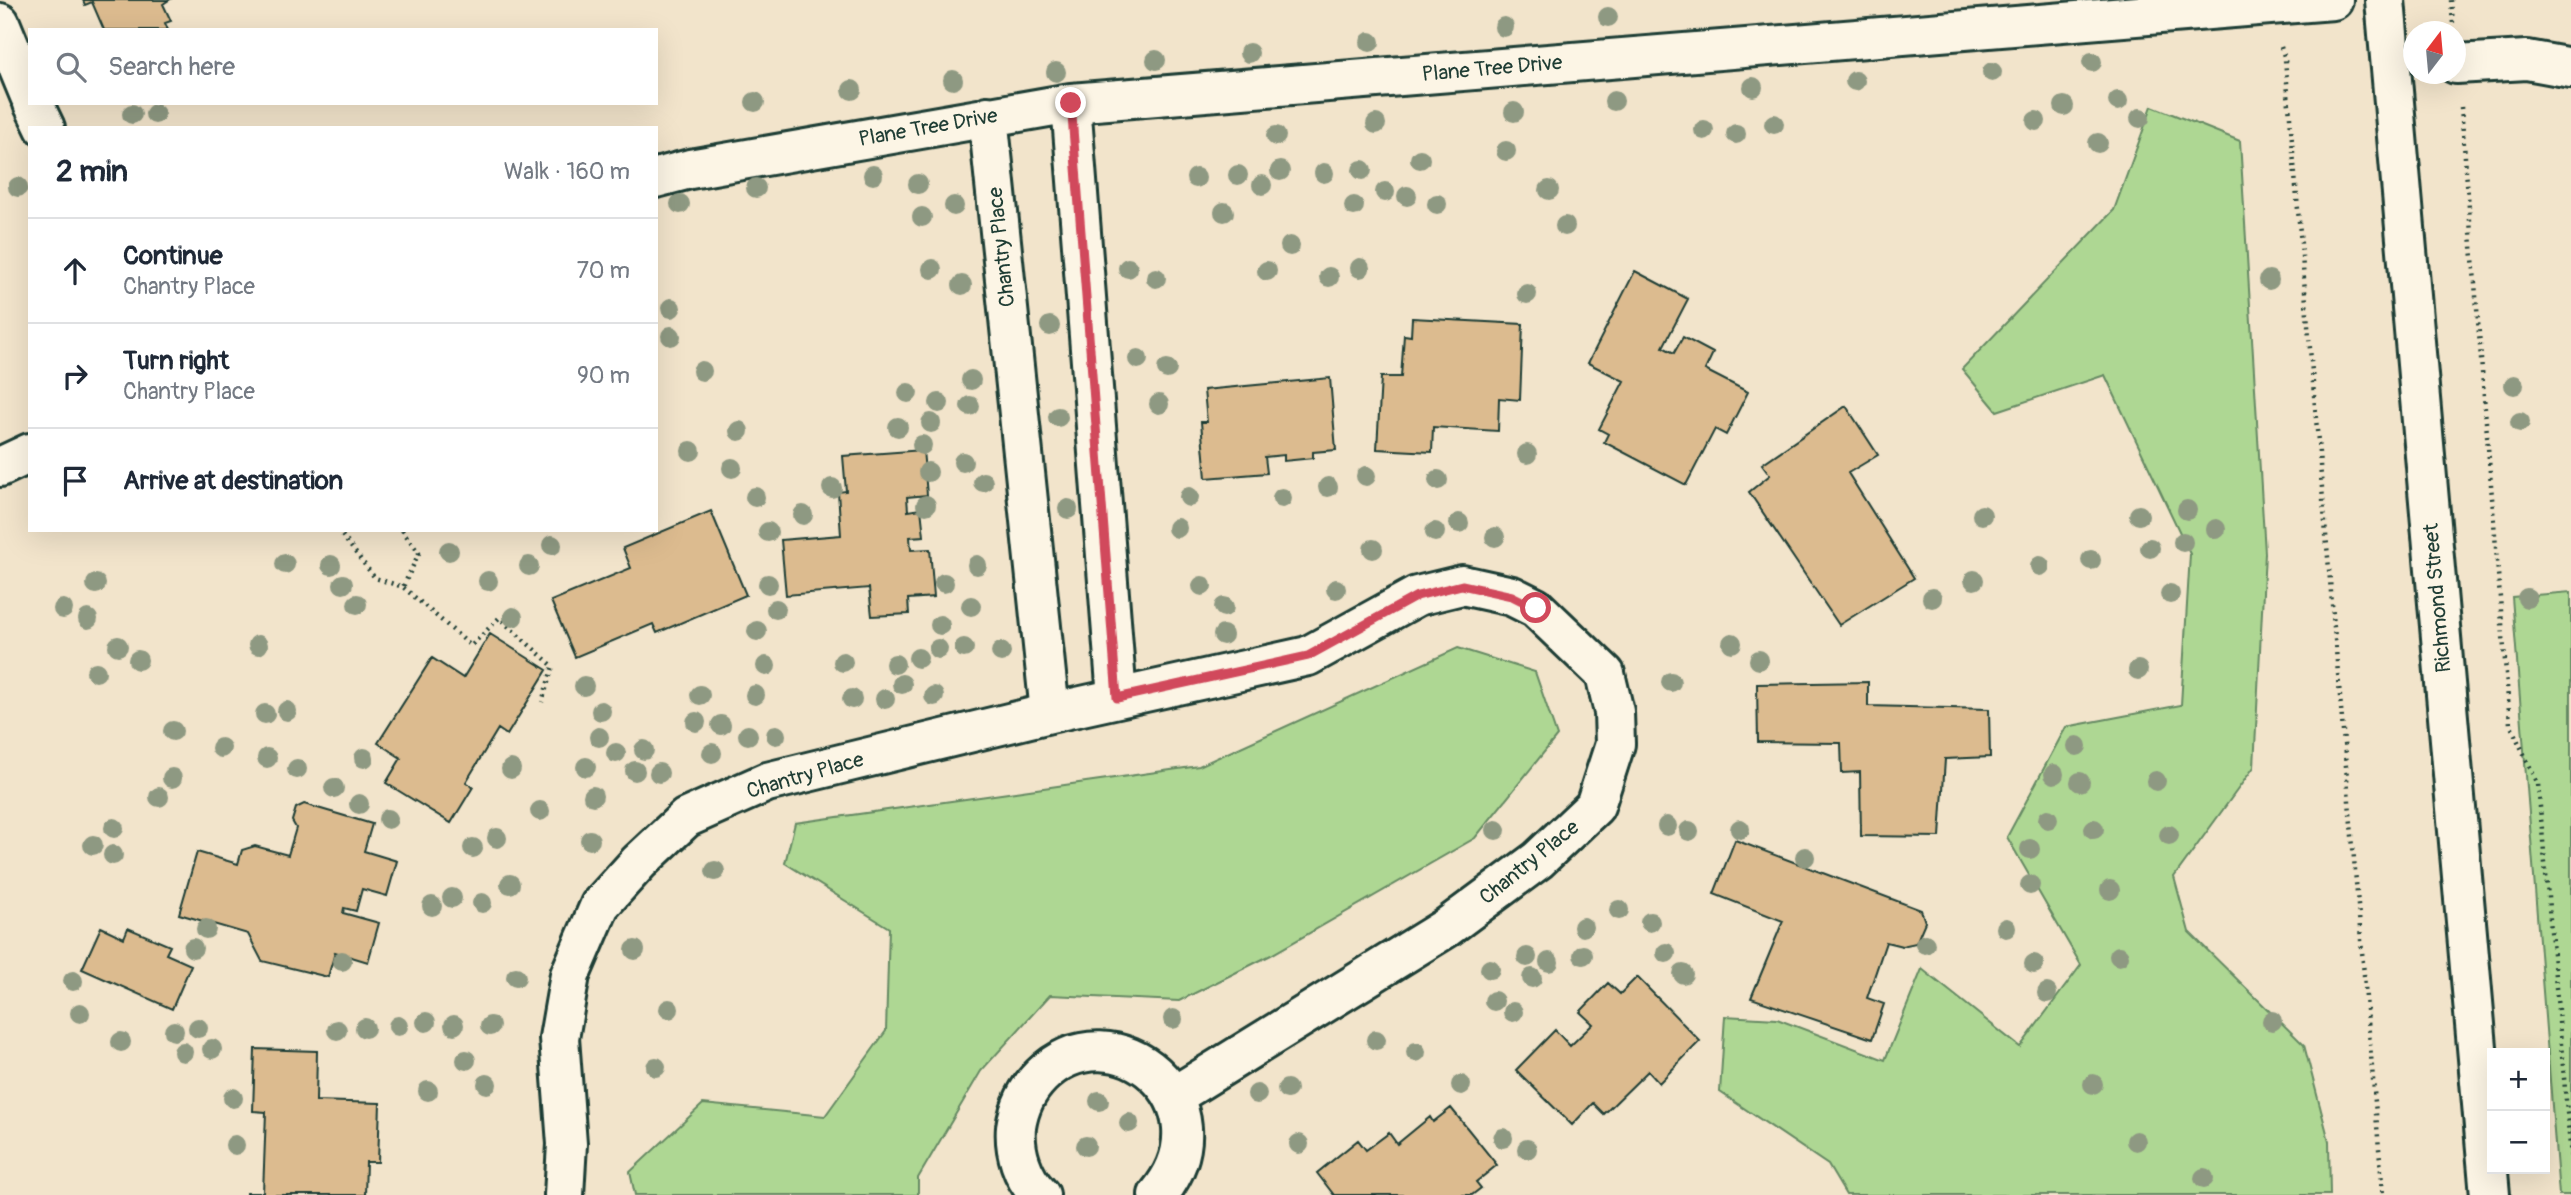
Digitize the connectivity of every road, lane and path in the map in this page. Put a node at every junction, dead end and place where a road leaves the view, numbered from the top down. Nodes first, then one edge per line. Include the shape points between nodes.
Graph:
1 (2333, 0) edge
2 (2385, 0) edge
3 (2451, 0) edge
4 (2270, 5) junction
5 (2453, 21) edge
6 (0, 23) edge
7 (2466, 54) edge
8 (2402, 66) edge
9 (2571, 68) edge
10 (2458, 84) edge
11 (28, 91) edge
12 (1071, 103) junction
13 (34, 105) edge
14 (988, 116) junction
15 (43, 126) edge
16 (658, 177) edge
17 (28, 454) edge
18 (0, 467) edge
19 (340, 532) edge
20 (403, 532) edge
21 (403, 587) junction
22 (1117, 698) junction
23 (542, 702) dead end
24 (1050, 713) junction
25 (1174, 1096) junction
26 (2571, 1157) edge
27 (564, 1195) edge
28 (1040, 1195) edge
29 (1158, 1195) edge
30 (2383, 1195) edge
31 (2490, 1195) edge

1 - 4 street, Plane Tree Drive
2 - 8 street, Richmond Street
3 - 5 path
4 - 12 street, Plane Tree Drive
4 - 30 path via 2285,59
6 - 11 street
7 - 9 street
8 - 31 street, Richmond Street
10 - 26 path via 2510,724 2538,784
12 - 14 street, Plane Tree Drive
12 - 22 street
13 - 15 street
14 - 16 street, Plane Tree Drive
14 - 24 street, Chantry Place
17 - 18 street
19 - 21 path via 375,578
20 - 21 path via 419,554
21 - 23 path via 471,646 499,618 553,666
22 - 24 street, Chantry Place
22 - 25 street, Chantry Place via 1308,656 1417,596 1462,585 1512,596 1536,608 1605,674 1614,712 1615,744 1595,806 1538,860 1446,928
24 - 27 street, Chantry Place via 766,782 686,818 639,862 600,905 570,975 559,1038 567,1144
25 - 28 street via 1148,1068 1132,1058 1104,1051 1076,1055 1050,1067 1030,1087 1018,1113 1015,1141 1022,1169
25 - 29 street via 1182,1121 1182,1148 1174,1172

